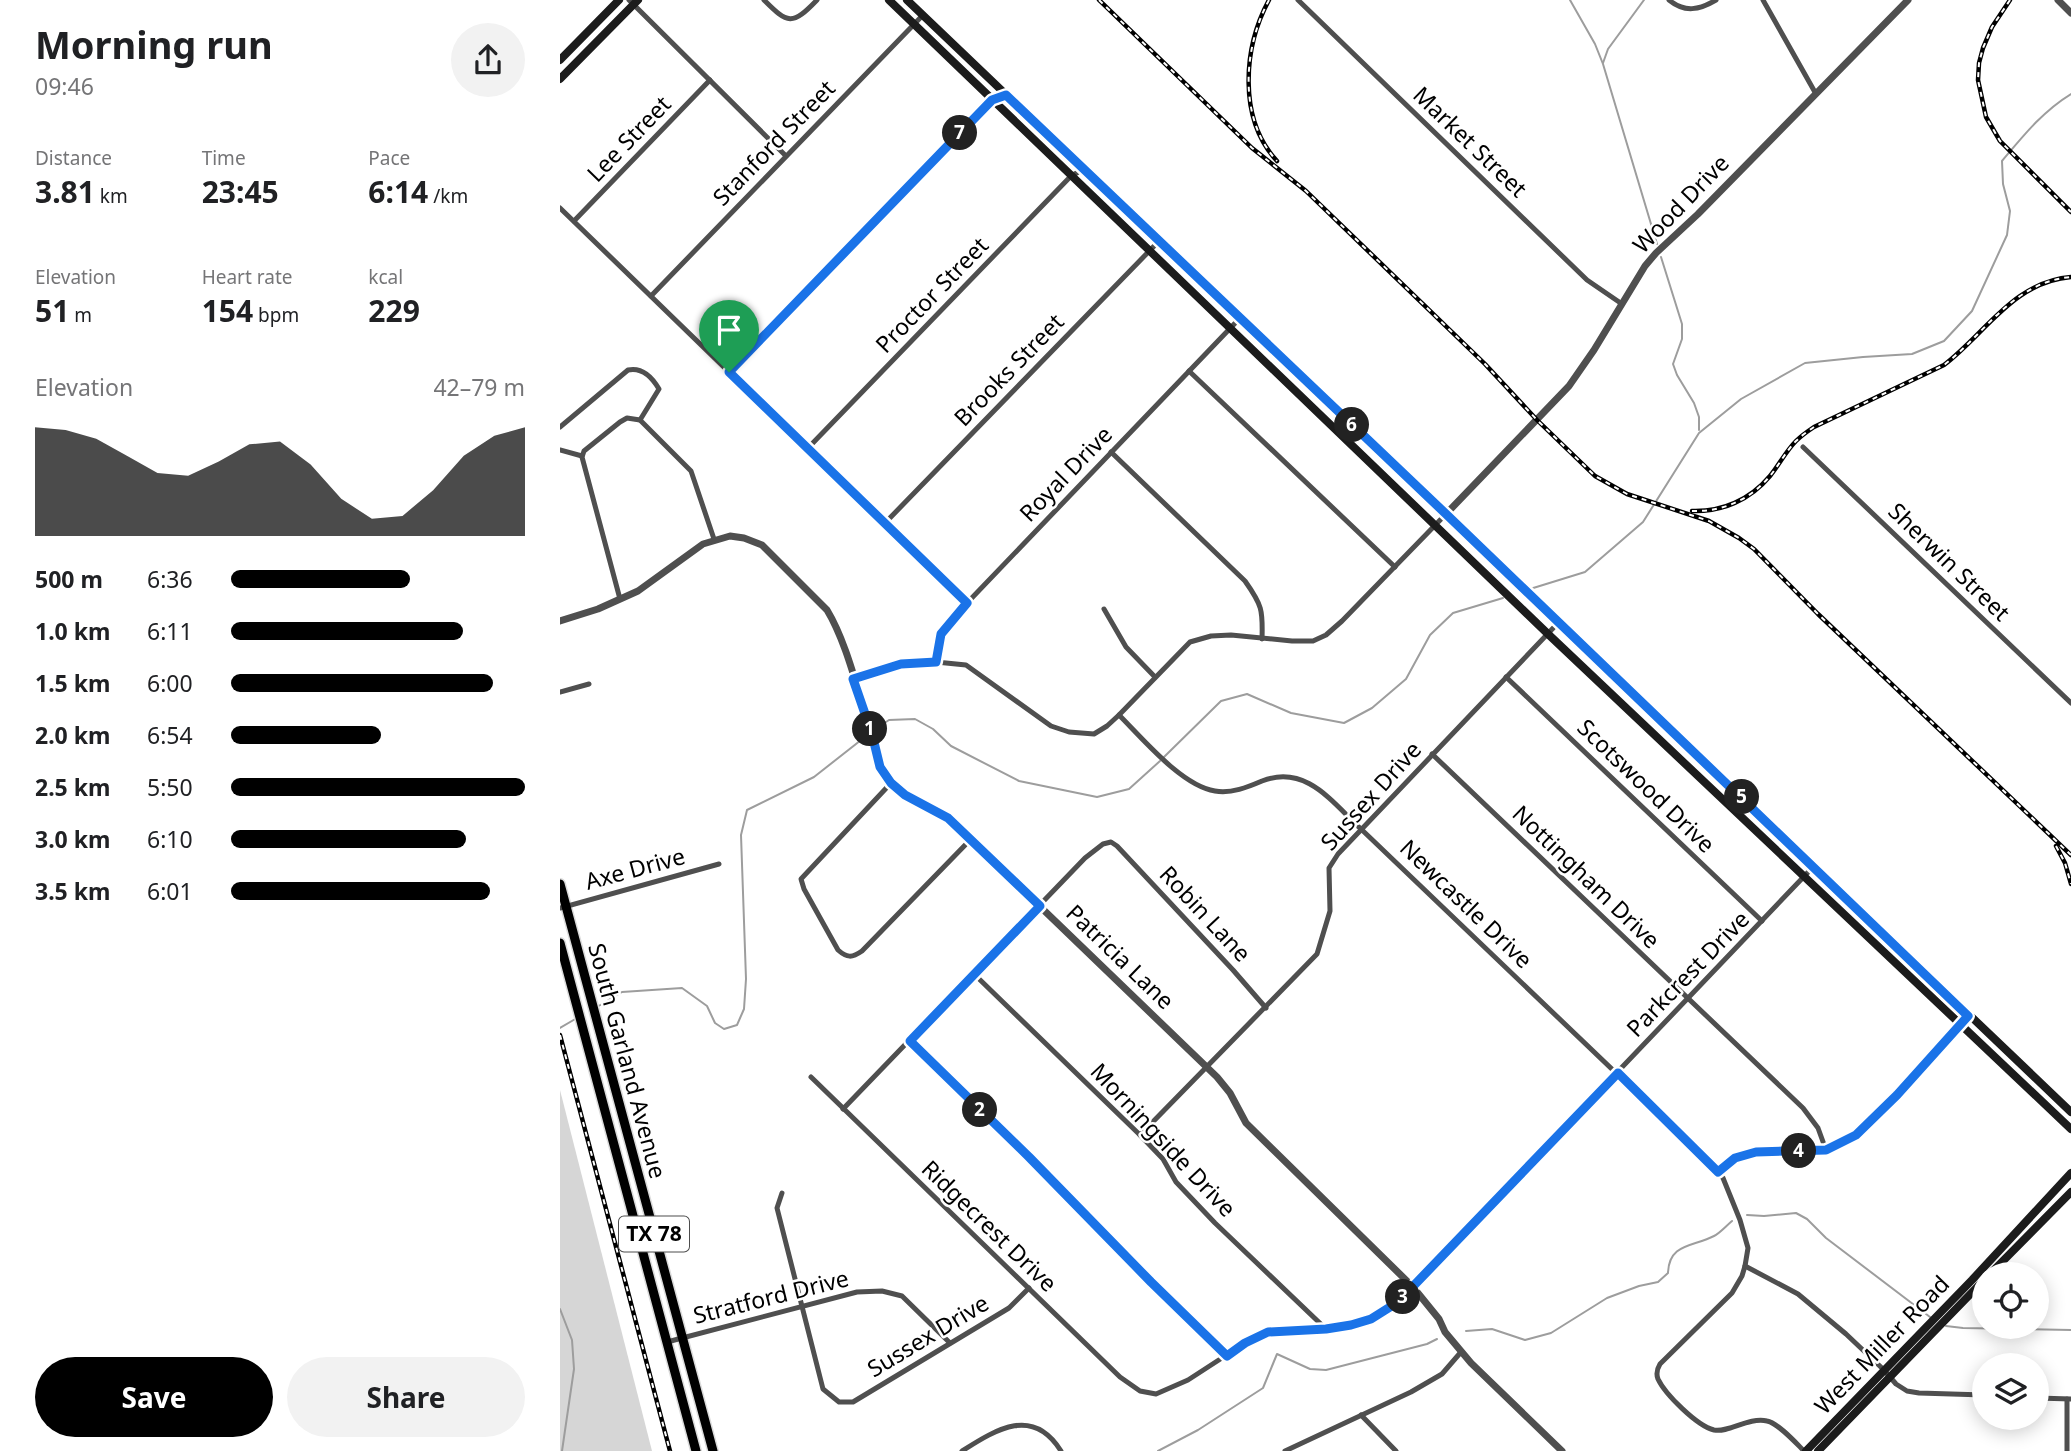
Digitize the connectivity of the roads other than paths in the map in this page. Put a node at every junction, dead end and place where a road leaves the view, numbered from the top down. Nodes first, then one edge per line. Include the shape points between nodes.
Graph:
1 (618, 0) edge
2 (764, 0) edge
3 (817, 0) edge
4 (889, 0) edge
5 (907, 0) edge
6 (1298, 0) edge
7 (1669, 0) edge
8 (1716, 0) edge
9 (1763, 0) edge
10 (1908, 0) edge
11 (2058, 0) edge
12 (633, 2) edge
13 (2071, 13) edge
14 (923, 15) junction
15 (914, 24) junction
16 (560, 60) edge
17 (560, 79) edge
18 (710, 80) junction
19 (1816, 94) junction
20 (1006, 95) junction
21 (992, 100) junction
22 (786, 156) junction
23 (1084, 169) junction
24 (1071, 176) junction
25 (560, 208) edge
26 (574, 221) junction
27 (1159, 241) junction
28 (1150, 251) junction
29 (651, 296) junction
30 (1622, 304) junction
31 (1240, 318) junction
32 (1230, 329) junction
33 (1189, 371) junction
34 (729, 372) junction
35 (640, 420) junction
36 (560, 427) edge
37 (1803, 447) dead end
38 (807, 448) junction
39 (560, 450) edge
40 (1111, 452) junction
41 (582, 456) junction
42 (1446, 514) junction
43 (885, 523) junction
44 (1435, 526) junction
45 (714, 539) junction
46 (1395, 567) junction
47 (620, 599) junction
48 (967, 603) junction
49 (1104, 609) dead end
50 (560, 621) edge
51 (1558, 623) junction
52 (1548, 634) junction
53 (1262, 639) junction
54 (936, 662) junction
55 (1156, 677) junction
56 (1506, 677) junction
57 (853, 679) junction
58 (589, 684) dead end
59 (560, 692) edge
60 (2071, 703) edge
61 (1119, 715) junction
62 (1432, 754) junction
63 (891, 783) junction
64 (1361, 829) junction
65 (971, 839) junction
66 (719, 864) dead end
67 (1814, 866) junction
68 (1804, 876) junction
69 (560, 887) edge
70 (1040, 906) junction
71 (563, 907) edge
72 (1762, 921) junction
73 (560, 943) edge
74 (974, 974) junction
75 (1689, 999) junction
76 (1266, 1008) junction
77 (1968, 1016) junction
78 (1961, 1024) junction
79 (910, 1041) junction
80 (1208, 1067) junction
81 (1618, 1073) junction
82 (811, 1077) dead end
83 (843, 1109) junction
84 (2071, 1112) edge
85 (2071, 1129) edge
86 (1140, 1135) junction
87 (1826, 1150) junction
88 (1718, 1172) junction
89 (2071, 1173) edge
90 (2071, 1192) edge
91 (782, 1193) dead end
92 (2002, 1262) edge
93 (1745, 1266) junction
94 (1413, 1287) junction
95 (1029, 1288) junction
96 (1972, 1292) edge
97 (802, 1307) junction
98 (1326, 1329) junction
99 (683, 1338) junction
100 (667, 1342) junction
101 (950, 1343) junction
102 (1461, 1352) junction
103 (1227, 1356) junction
104 (1887, 1374) junction
105 (1148, 1394) joint
106 (1972, 1395) edge
107 (2049, 1398) edge
108 (2069, 1399) edge
109 (1361, 1415) junction
110 (696, 1451) edge
111 (713, 1451) edge
112 (962, 1451) edge
113 (1061, 1451) edge
114 (1285, 1451) edge
115 (1396, 1451) edge
116 (1562, 1451) edge
117 (1805, 1451) edge
118 (1818, 1451) edge
119 (2067, 1451) edge

1 - 16 main road
2 - 3 street via 788,19 799,17
4 - 15 main road
5 - 14 main road
6 - 30 street, Market Street via 1587,280
7 - 8 street via 1689,9
9 - 19 street
10 - 19 street, Wood Drive
11 - 13 street
12 - 17 main road
12 - 18 street
14 - 15 street, Stanford Street
14 - 20 main road
15 - 21 main road
15 - 22 street, Stanford Street
18 - 22 street
18 - 26 street, Lee Street
19 - 30 street, Wood Drive via 1656,253
20 - 21 street
20 - 23 main road
21 - 24 main road
21 - 34 street
22 - 29 street, Stanford Street
23 - 24 street, Proctor Street
23 - 27 main road
24 - 28 main road
24 - 38 street, Proctor Street
25 - 26 street
26 - 29 street
27 - 28 street, Brooks Street
27 - 31 main road
28 - 32 main road
28 - 43 street, Brooks Street
29 - 34 street
30 - 42 street, Wood Drive via 1569,386
31 - 32 street, Royal Drive
31 - 42 main road
32 - 33 street, Royal Drive
32 - 44 main road
33 - 40 street, Royal Drive
33 - 46 street
34 - 38 street
35 - 36 street via 659,389 638,369 628,370
35 - 41 street via 620,422
35 - 45 street via 691,471
37 - 60 street, Sherwin Street
38 - 43 street
39 - 41 street
40 - 48 street, Royal Drive
40 - 53 street via 1245,581 1263,613
41 - 47 street
42 - 44 street
42 - 51 main road
43 - 48 street
44 - 46 street
44 - 52 main road
45 - 47 street
45 - 57 street via 730,536 762,545 827,610
46 - 53 street via 1326,635 1313,640
47 - 50 street
48 - 54 street, Royal Drive via 941,634
49 - 55 street via 1126,647
51 - 52 street, Sussex Drive
51 - 67 main road
52 - 56 street, Sussex Drive
52 - 68 main road
53 - 55 street via 1231,635 1189,642
54 - 57 street via 901,664
54 - 61 street via 967,665 1060,729 1094,734
55 - 61 street
56 - 62 street, Sussex Drive
56 - 72 street, Scotswood Drive
57 - 63 street via 880,767
58 - 59 street
61 - 64 street, Newcastle Drive via 1195,785 1216,792 1273,777 1303,779
62 - 64 street, Sussex Drive
62 - 75 street, Nottingham Drive
63 - 65 street, Patricia Lane via 948,818
63 - 65 street via 801,879 838,950 846,956 862,951
64 - 76 street, Sussex Drive via 1329,868 1330,911 1317,954
64 - 81 street, Newcastle Drive
65 - 70 street, Patricia Lane
66 - 71 street, Axe Drive
67 - 68 street, Parkcrest Drive
67 - 77 main road
68 - 72 street, Parkcrest Drive
68 - 78 main road
69 - 71 main road, South Garland Avenue / TX 78
70 - 74 street
70 - 76 street, Robin Lane via 1086,858 1111,842
70 - 80 street, Patricia Lane
71 - 99 main road, South Garland Avenue / TX 78
72 - 75 street, Parkcrest Drive
73 - 100 main road, South Garland Avenue / TX 78
74 - 79 street
74 - 86 street, Morningside Drive
75 - 81 street, Parkcrest Drive
75 - 87 street, Nottingham Drive via 1812,1119
76 - 80 street, Sussex Drive
77 - 78 street
77 - 84 main road
78 - 85 main road
78 - 87 street via 1856,1135
79 - 83 street
79 - 103 street
80 - 86 street, Sussex Drive
80 - 94 street, Patricia Lane via 1230,1093 1246,1123
81 - 88 street, Newcastle Drive
81 - 94 street, Parkcrest Drive
82 - 83 street, Ridgecrest Drive
83 - 95 street, Ridgecrest Drive
86 - 98 street, Morningside Drive via 1214,1223
87 - 88 street via 1756,1152 1735,1158
88 - 93 street, Newcastle Drive via 1740,1220 1748,1248
89 - 104 main road, West Miller Road
90 - 92 main road
91 - 97 street via 777,1208
93 - 104 street via 1798,1294
93 - 117 street via 1732,1293 1660,1364 1657,1378 1697,1421 1713,1430 1767,1421
94 - 98 street, Parkcrest Drive via 1371,1319
94 - 102 street, Patricia Lane
95 - 101 street, Sussex Drive via 1009,1308
95 - 105 street, Ridgecrest Drive via 1120,1377
96 - 104 main road, West Miller Road
97 - 99 street, Stratford Drive
97 - 101 street, Stratford Drive via 857,1292 902,1296
97 - 101 street, Sussex Drive via 823,1389 839,1402 853,1402
98 - 103 street, Parkcrest Drive via 1268,1332
99 - 100 street, Stratford Drive
99 - 111 main road, South Garland Avenue / TX 78
100 - 110 main road, South Garland Avenue / TX 78
102 - 109 street via 1442,1374
102 - 116 street, Patricia Lane
103 - 105 street, Parkcrest Drive via 1169,1390
104 - 106 street via 1907,1391
104 - 117 main road, West Miller Road
104 - 118 main road, West Miller Road
107 - 108 street
108 - 119 street
109 - 114 street
109 - 115 street
112 - 113 street via 1014,1424 1032,1425

